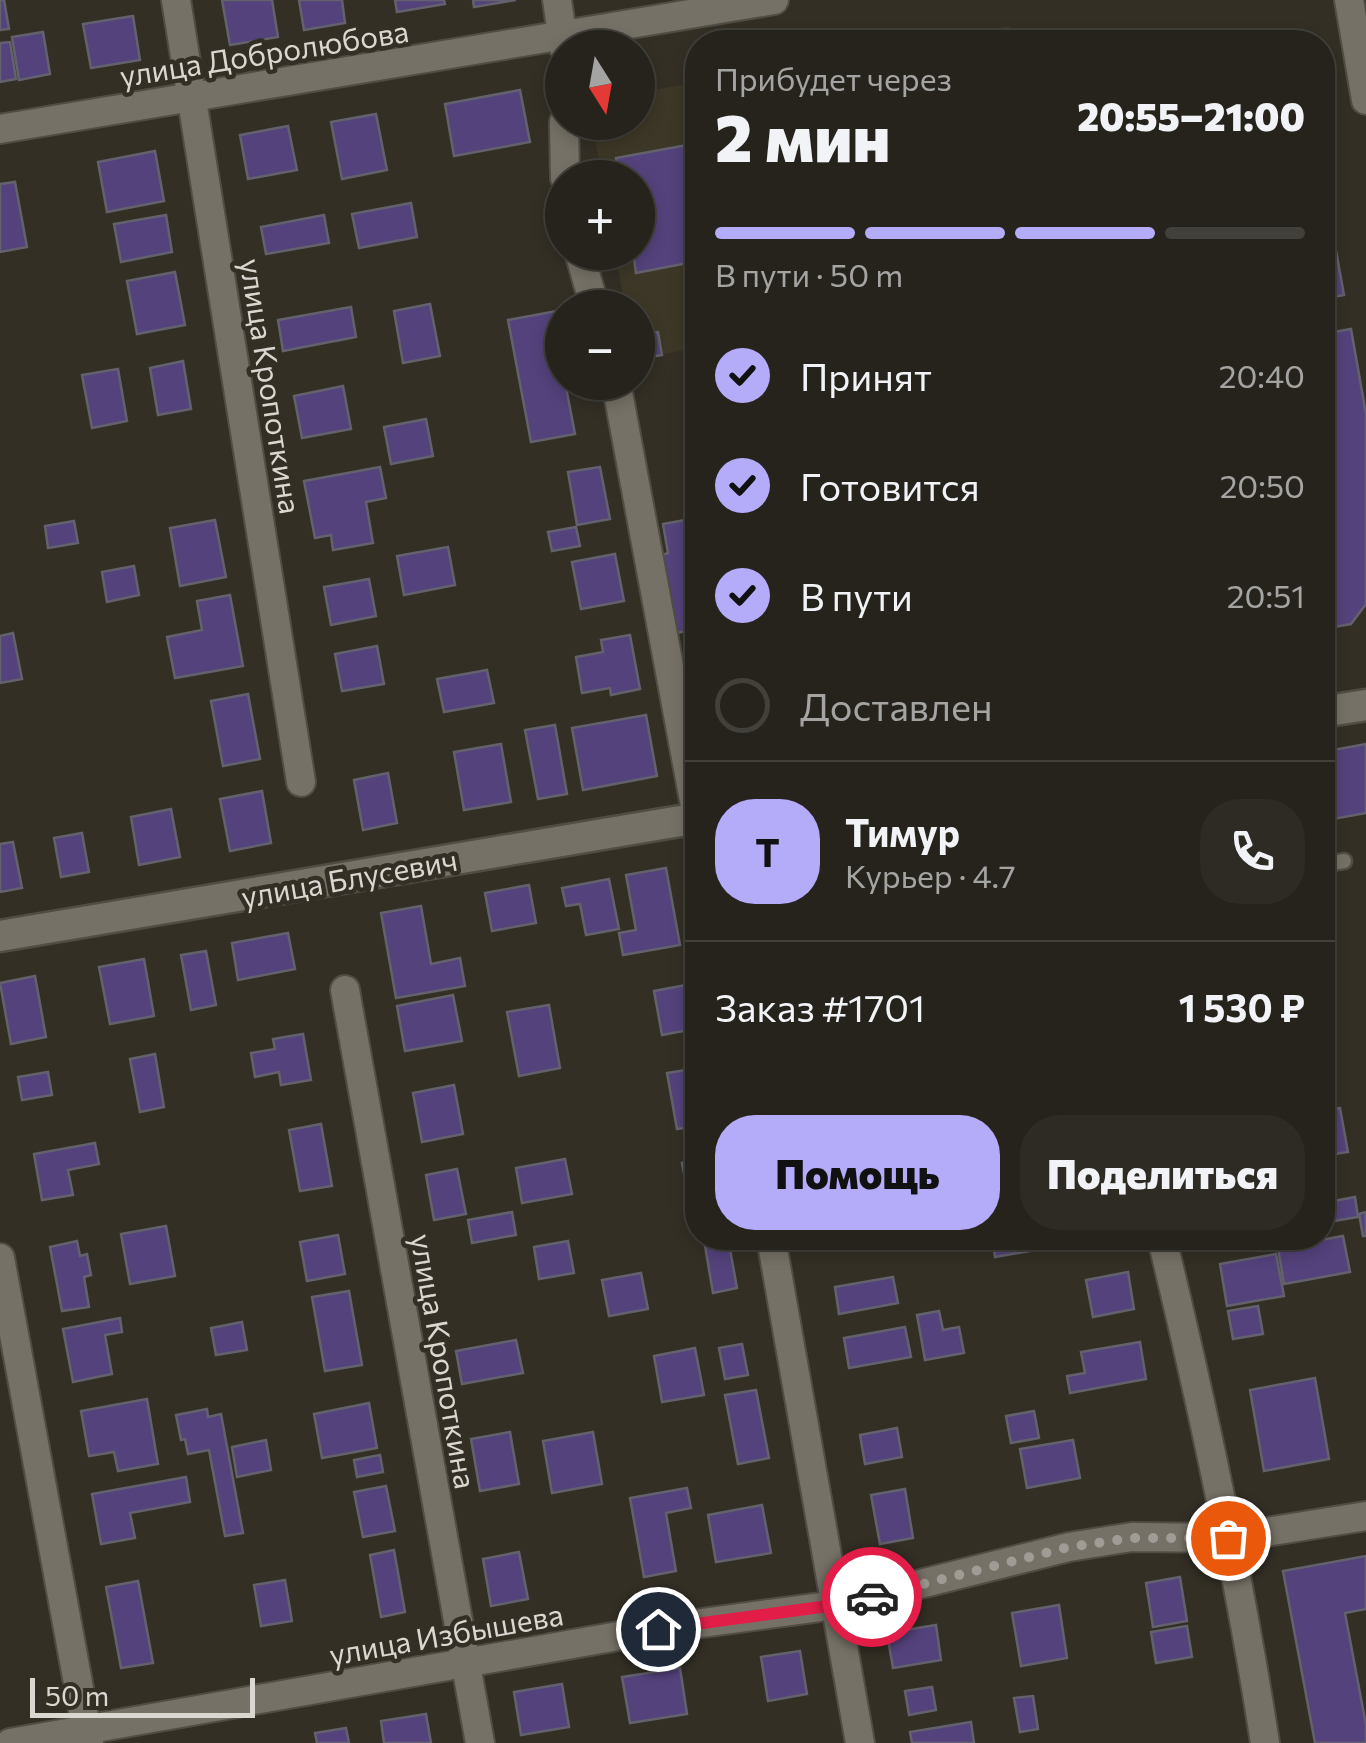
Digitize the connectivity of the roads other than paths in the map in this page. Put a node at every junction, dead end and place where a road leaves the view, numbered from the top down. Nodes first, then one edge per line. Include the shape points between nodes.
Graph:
1 (176, 0) edge
2 (558, 0) edge
3 (774, 0) edge
4 (1349, 0) edge
5 (562, 30) edge
6 (624, 30) edge
7 (545, 45) edge
8 (192, 94) junction
9 (1366, 100) edge
10 (0, 129) edge
11 (619, 400) edge
12 (1366, 705) edge
13 (1335, 710) edge
14 (685, 755) edge
15 (302, 782) dead end
16 (685, 822) edge
17 (1344, 861) dead end
18 (1335, 863) edge
19 (0, 936) edge
20 (344, 990) dead end
21 (773, 1250) edge
22 (1165, 1250) edge
23 (0, 1258) edge
24 (1366, 1516) edge
25 (1228, 1538) junction
26 (836, 1605) junction
27 (466, 1662) junction
28 (88, 1737) edge
29 (10, 1743) edge
30 (480, 1743) edge
31 (860, 1743) edge
32 (1265, 1743) edge

1 - 8 street, улица Кропоткина
2 - 5 street
3 - 6 street, улица Добролюбова
4 - 9 street
7 - 8 street, улица Добролюбова
8 - 10 street, улица Добролюбова
8 - 15 street, улица Кропоткина
11 - 14 street
12 - 13 main road
16 - 19 main road, улица Блусевич
17 - 18 lane
20 - 27 street, улица Кропоткина
21 - 26 street
22 - 25 street
23 - 28 street
24 - 25 street, улица Избышева
25 - 26 street, улица Избышева via 1132,1538 1069,1547
25 - 32 street
26 - 27 street, улица Избышева
26 - 31 street
27 - 28 street, улица Избышева
27 - 30 street, улица Кропоткина
28 - 29 street, улица Избышева

